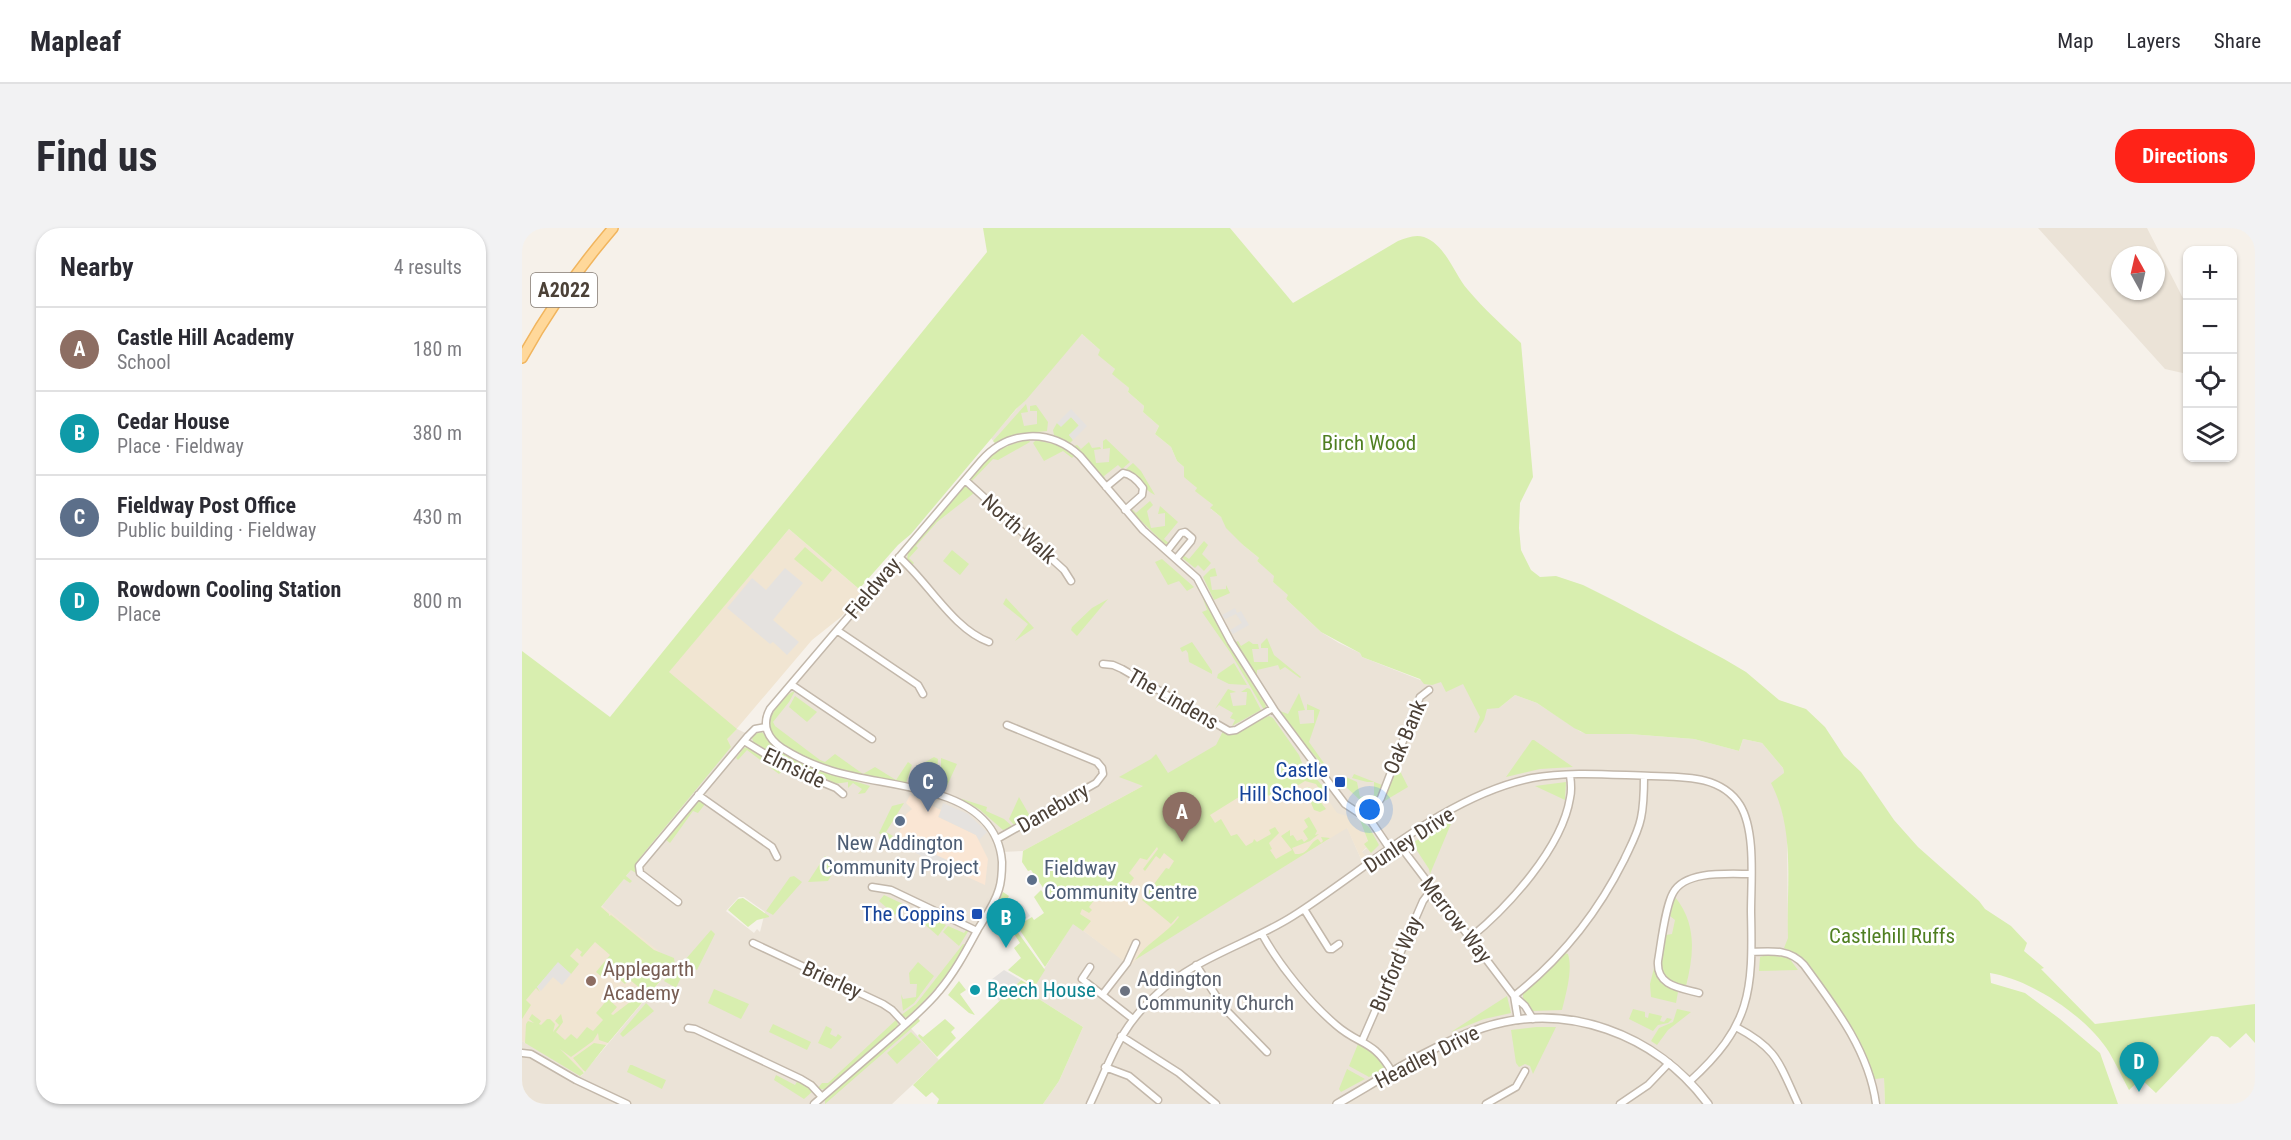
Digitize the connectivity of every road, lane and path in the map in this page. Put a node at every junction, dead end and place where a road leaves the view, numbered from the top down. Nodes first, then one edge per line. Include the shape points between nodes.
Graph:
1 (613, 228) edge
2 (522, 358) edge
3 (964, 480) junction
4 (1106, 487) junction
5 (1125, 510) junction
6 (1167, 551) junction
7 (899, 557) junction
8 (1176, 559) junction
9 (1071, 581) dead end
10 (838, 631) junction
11 (989, 642) dead end
12 (1103, 664) dead end
13 (792, 685) junction
14 (1429, 690) dead end
15 (923, 694) dead end
16 (1273, 708) junction
17 (1007, 725) dead end
18 (766, 727) junction
19 (872, 739) dead end
20 (744, 741) junction
21 (1570, 775) junction
22 (1644, 776) junction
23 (843, 794) dead end
24 (698, 795) junction
25 (1362, 814) junction
26 (997, 839) junction
27 (1398, 843) junction
28 (1390, 849) junction
29 (777, 857) dead end
30 (1751, 874) junction
31 (872, 887) dead end
32 (1432, 889) junction
33 (678, 902) dead end
34 (1304, 909) junction
35 (977, 931) junction
36 (1262, 934) junction
37 (1470, 938) junction
38 (753, 943) dead end
39 (1136, 944) dead end
40 (1339, 945) dead end
41 (1752, 952) junction
42 (1196, 965) junction
43 (1090, 968) dead end
44 (1699, 993) dead end
45 (1103, 994) junction
46 (1515, 996) junction
47 (1133, 1019) junction
48 (1533, 1019) junction
49 (1518, 1020) junction
50 (905, 1024) junction
51 (1736, 1027) junction
52 (688, 1028) dead end
53 (1121, 1036) junction
54 (1362, 1041) junction
55 (1267, 1052) dead end
56 (522, 1053) edge
57 (1669, 1063) junction
58 (1105, 1067) junction
59 (1525, 1071) dead end
60 (1392, 1072) junction
61 (1689, 1082) junction
62 (1158, 1100) dead end
63 (819, 1101) edge
64 (1350, 1101) edge
65 (627, 1104) edge
66 (1090, 1104) edge
67 (1216, 1104) edge
68 (1337, 1104) edge
69 (1486, 1104) edge
70 (1620, 1104) edge
71 (1708, 1104) edge
72 (1798, 1104) edge
73 (1876, 1104) edge

1 - 2 main road, A2022 via 580,266
3 - 4 street, Fieldway via 996,447 1016,438 1035,436 1070,448
3 - 7 street, Fieldway
3 - 9 street, North Walk via 1064,570
4 - 5 street, Fieldway
4 - 5 street via 1123,473 1138,481 1142,495
5 - 6 street, Fieldway
6 - 8 street, Fieldway
6 - 8 street via 1181,533 1188,534 1191,541
7 - 10 street, Fieldway
7 - 11 street via 965,628
8 - 16 street, Fieldway via 1203,587 1231,642
10 - 13 street, Fieldway
10 - 15 street via 918,685
12 - 16 street, The Lindens via 1122,669 1229,731
13 - 18 street, Fieldway via 769,712
13 - 19 street
14 - 25 street, Oak Bank via 1420,696 1379,801
16 - 25 street, Fieldway via 1345,804
17 - 26 street, Danebury via 1096,762 1103,774 1096,783
18 - 20 street, Elmside via 755,729
18 - 26 street via 775,743 819,767 844,776 932,792 962,804 984,819
20 - 23 street, Elmside
20 - 24 street, Elmside
21 - 22 street, Dunley Drive
21 - 27 street, Dunley Drive via 1533,778 1499,788
21 - 37 street via 1568,808 1543,859 1507,905
22 - 30 street, Dunley Drive via 1704,780 1732,795 1749,828
22 - 46 street via 1640,822 1609,888 1568,947
24 - 29 street via 772,847
24 - 33 street, Elmside via 638,867 642,875
25 - 28 street, Fieldway
26 - 35 street via 1002,864 1000,886
27 - 28 street, Dunley Drive
27 - 32 street, Merrow Way
28 - 34 street, Dunley Drive
30 - 41 street, Dunley Drive
30 - 44 street via 1714,874 1692,879 1674,891 1658,969 1665,982
31 - 35 street via 891,890
32 - 37 street, Merrow Way
32 - 54 street, Burford Way via 1423,901
34 - 36 street, Dunley Drive
34 - 40 street via 1329,949
35 - 50 street via 939,991
36 - 42 street, Dunley Drive
36 - 54 street via 1286,970 1333,1023
37 - 46 street, Merrow Way
38 - 50 street, Brierley via 886,1006
39 - 45 street
41 - 51 street, Dunley Drive via 1750,986
41 - 73 street via 1782,952 1804,965 1855,1040 1870,1075
42 - 47 street, Dunley Drive via 1161,990
42 - 55 street via 1224,1008
43 - 45 street via 1082,978
45 - 47 street
46 - 48 street, Merrow Way
46 - 49 street
47 - 53 street, Dunley Drive
48 - 49 street, Headley Drive
48 - 57 street, Headley Drive via 1573,1020 1607,1029
49 - 60 street, Headley Drive via 1473,1032
50 - 63 street
51 - 61 street, Dunley Drive via 1718,1053
51 - 72 street via 1769,1048
52 - 63 street via 801,1078 811,1085
53 - 58 street, Dunley Drive
53 - 67 street via 1179,1073
54 - 60 street via 1378,1051
56 - 65 street via 531,1054
57 - 61 street, Headley Drive
57 - 70 street via 1644,1089
58 - 62 street via 1129,1076
58 - 66 street, Dunley Drive
59 - 69 street via 1516,1086
60 - 64 street, Headley Drive
61 - 71 street, Headley Drive
64 - 68 street, Headley Drive

